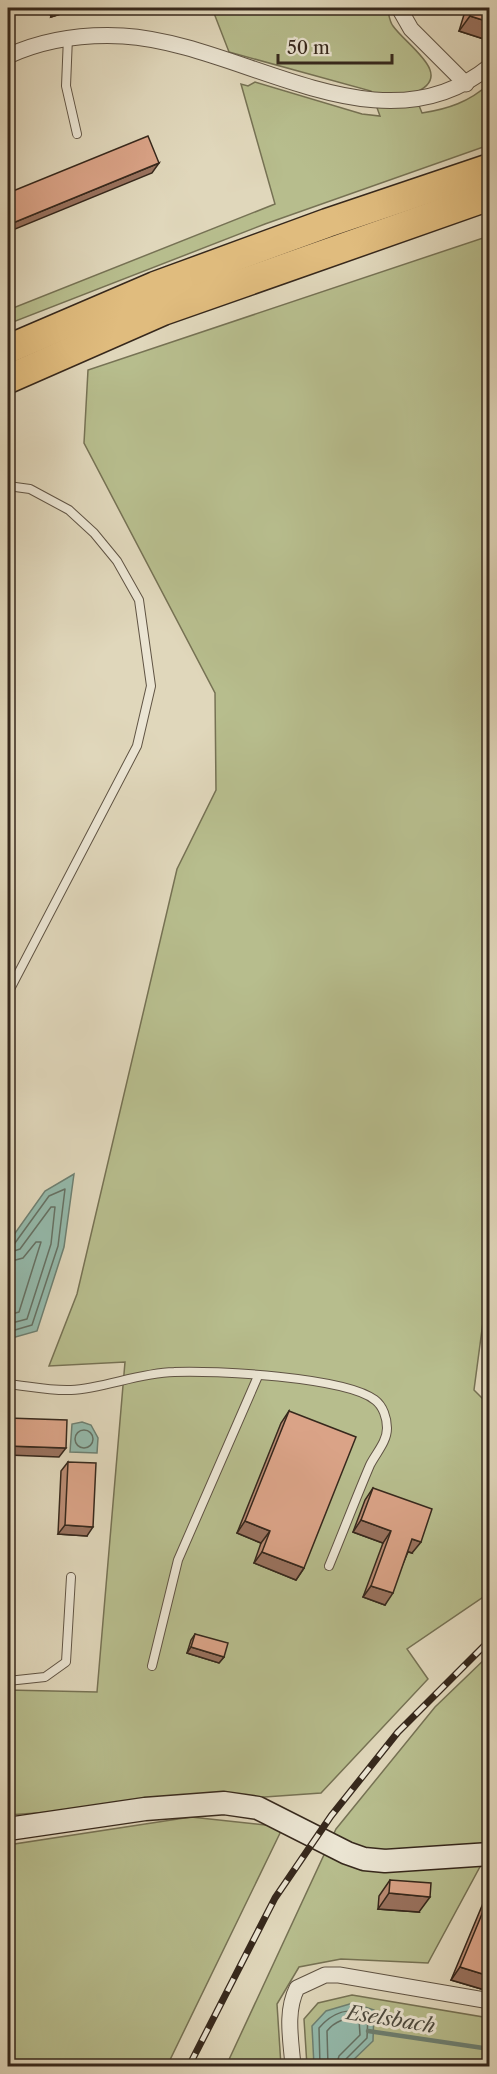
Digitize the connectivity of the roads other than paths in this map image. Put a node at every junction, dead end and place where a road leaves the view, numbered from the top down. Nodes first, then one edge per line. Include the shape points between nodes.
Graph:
1 (399, 8) edge
2 (68, 38) junction
3 (8, 56) edge
4 (489, 66) edge
5 (466, 84) junction
6 (77, 134) dead end
7 (489, 168) edge
8 (489, 196) edge
9 (8, 349) edge
10 (8, 379) edge
11 (8, 486) edge
12 (8, 993) edge
13 (258, 1376) junction
14 (8, 1384) edge
15 (329, 1566) dead end
16 (71, 1577) dead end
17 (152, 1666) dead end
18 (8, 1681) edge
19 (8, 1829) edge
20 (489, 1854) edge
21 (489, 2001) edge
22 (294, 2067) edge

1 - 5 street via 411,29
2 - 3 street
2 - 5 street via 125,36 185,48 375,101 404,102 436,96
2 - 6 lane via 66,86
4 - 5 street
7 - 9 highway via 154,286
8 - 10 highway via 163,311
11 - 12 lane via 30,489 69,510 117,561 139,600 151,686 137,746
13 - 14 lane via 174,1372 68,1390
13 - 15 lane via 309,1379 360,1392 373,1398 385,1415 384,1441
13 - 17 lane via 178,1560
16 - 18 lane via 66,1662 45,1677
19 - 20 street via 145,1809 224,1803 258,1808 364,1859
21 - 22 street via 339,1975 325,1976 297,1988 292,1998

